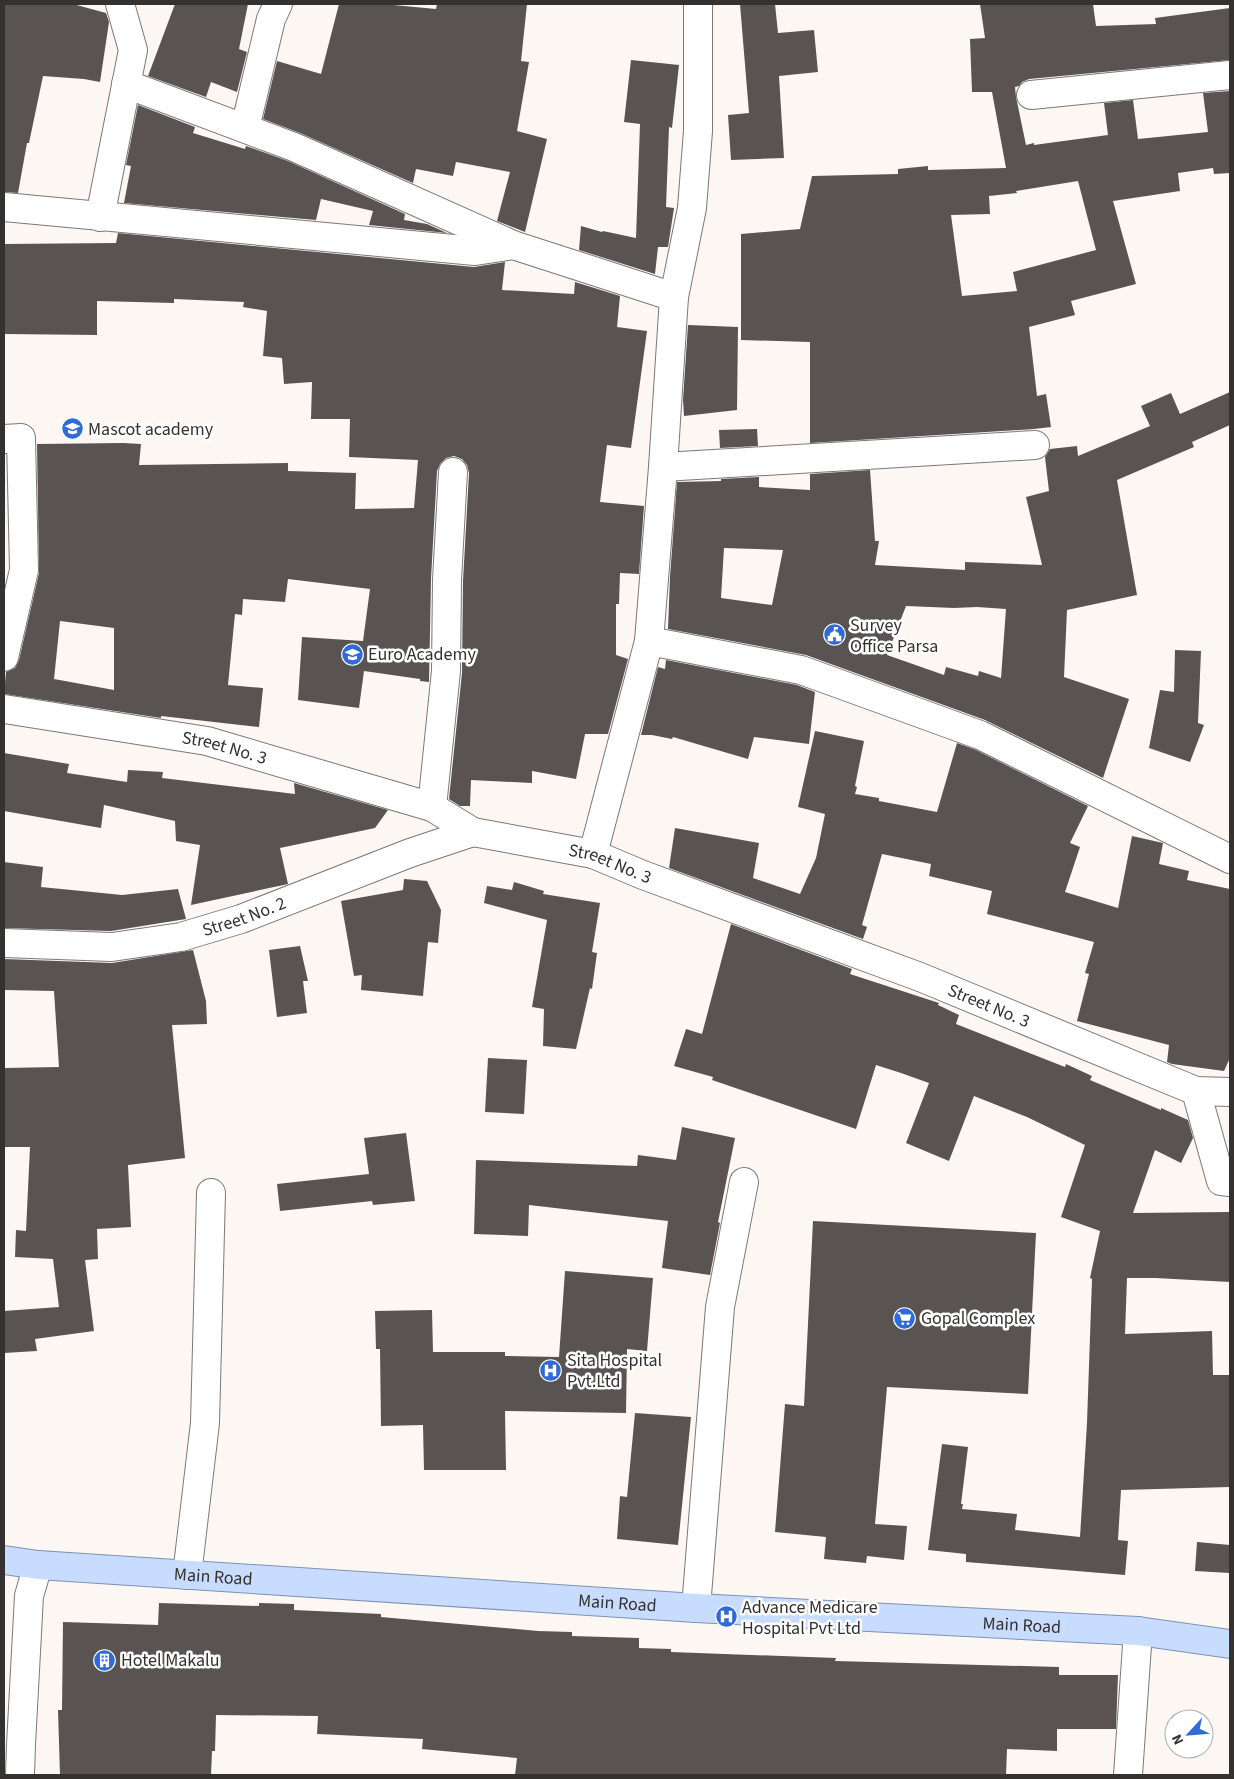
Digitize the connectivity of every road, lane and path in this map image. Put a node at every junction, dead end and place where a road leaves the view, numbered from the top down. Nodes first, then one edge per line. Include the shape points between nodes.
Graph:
1 (120, 4) edge
2 (278, 4) edge
3 (698, 4) edge
4 (1230, 75) edge
5 (126, 84) junction
6 (1031, 94) dead end
7 (245, 128) junction
8 (4, 207) edge
9 (100, 216) junction
10 (514, 245) junction
11 (674, 297) junction
12 (4, 439) edge
13 (1035, 445) dead end
14 (663, 467) junction
15 (453, 472) dead end
16 (648, 641) junction
17 (4, 657) edge
18 (4, 709) edge
19 (432, 807) junction
20 (473, 832) junction
21 (593, 854) junction
22 (1230, 859) edge
23 (4, 943) edge
24 (1196, 1091) junction
25 (1230, 1092) edge
26 (744, 1182) dead end
27 (1230, 1182) edge
28 (211, 1193) dead end
29 (4, 1560) edge
30 (38, 1565) junction
31 (187, 1575) junction
32 (696, 1608) junction
33 (1138, 1631) junction
34 (1230, 1644) edge
35 (20, 1775) edge
36 (1128, 1775) edge

1 - 5 street via 133,50
2 - 7 street via 271,19
3 - 11 street via 697,141 692,208
4 - 6 street
5 - 7 street
5 - 9 street
7 - 10 street
8 - 9 street
9 - 10 street via 475,251
10 - 11 street
11 - 14 street
12 - 17 street via 21,438 24,570
13 - 14 street
14 - 16 street
15 - 19 street via 446,671
16 - 21 street
16 - 22 street via 801,670 980,735
18 - 19 street, Street No. 3 via 207,741
19 - 20 street, Street No. 3
20 - 21 street, Street No. 3
20 - 23 street, Street No. 2 via 410,853 241,920 181,937 112,947
21 - 24 street, Street No. 3 via 920,977
24 - 25 street, Street No. 3
24 - 27 street via 1221,1181
26 - 32 street via 720,1307
28 - 31 street via 205,1423
29 - 30 main road, Main Road
30 - 31 main road, Main Road
30 - 35 street via 29,1596
31 - 32 main road, Main Road
32 - 33 main road, Main Road
33 - 34 main road, Main Road
33 - 36 street

